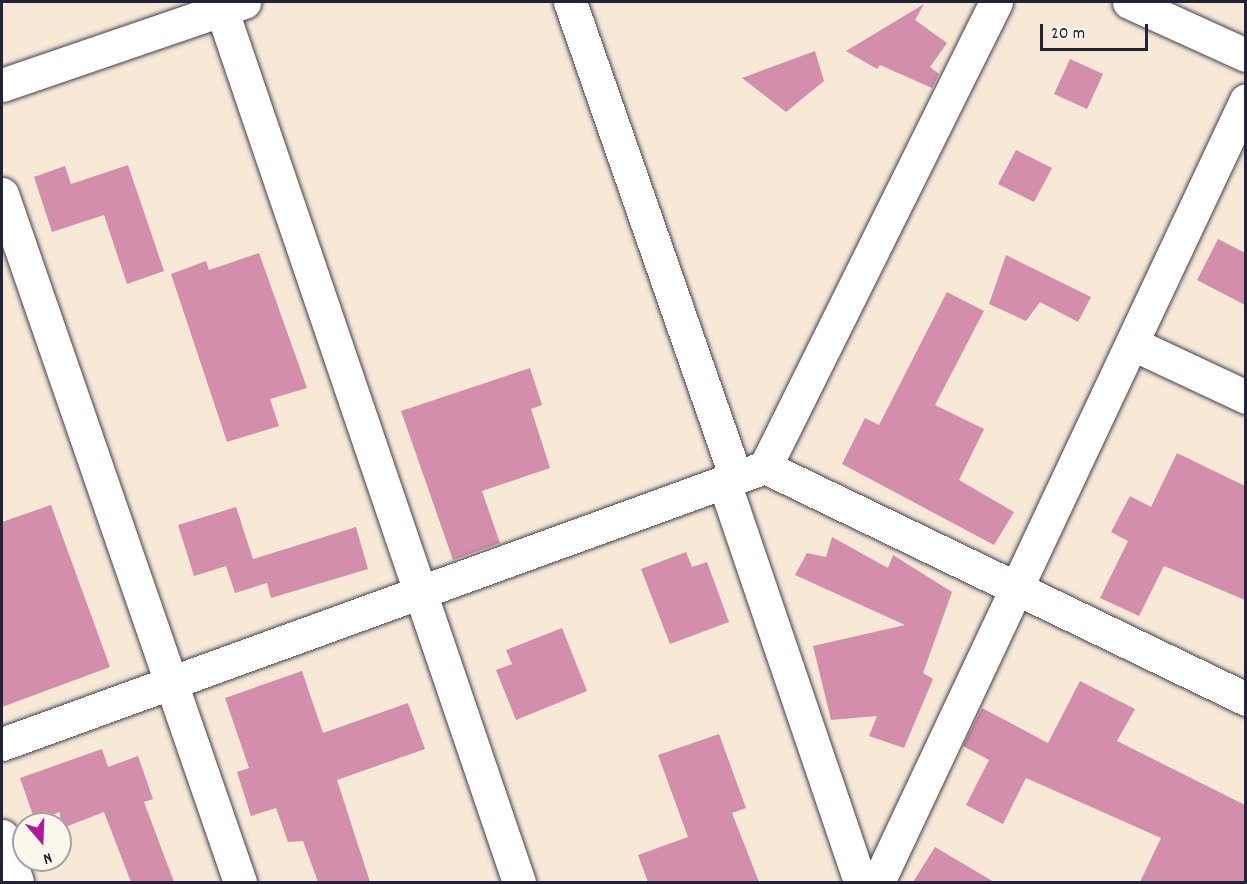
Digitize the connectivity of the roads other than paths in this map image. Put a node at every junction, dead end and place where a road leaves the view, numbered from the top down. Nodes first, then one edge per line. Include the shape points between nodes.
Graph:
1 (570, 2) edge
2 (996, 2) edge
3 (1129, 2) edge
4 (228, 4) edge
5 (1245, 55) edge
6 (2, 85) edge
7 (1245, 100) edge
8 (2, 194) edge
9 (1133, 344) junction
10 (1245, 397) edge
11 (742, 476) junction
12 (1014, 587) junction
13 (422, 592) junction
14 (170, 683) junction
15 (1245, 699) edge
16 (2, 744) edge
17 (2, 836) edge
18 (17, 882) edge
19 (240, 882) edge
20 (519, 882) edge
21 (860, 882) edge
22 (878, 882) edge

1 - 11 street
2 - 11 street
3 - 5 street
4 - 6 street
4 - 13 street
7 - 9 street
8 - 14 street
9 - 10 street
9 - 12 street
11 - 12 street
11 - 13 street
11 - 21 street
12 - 15 street
12 - 22 street
13 - 14 street
13 - 20 street
14 - 16 street
14 - 19 street
17 - 18 street

